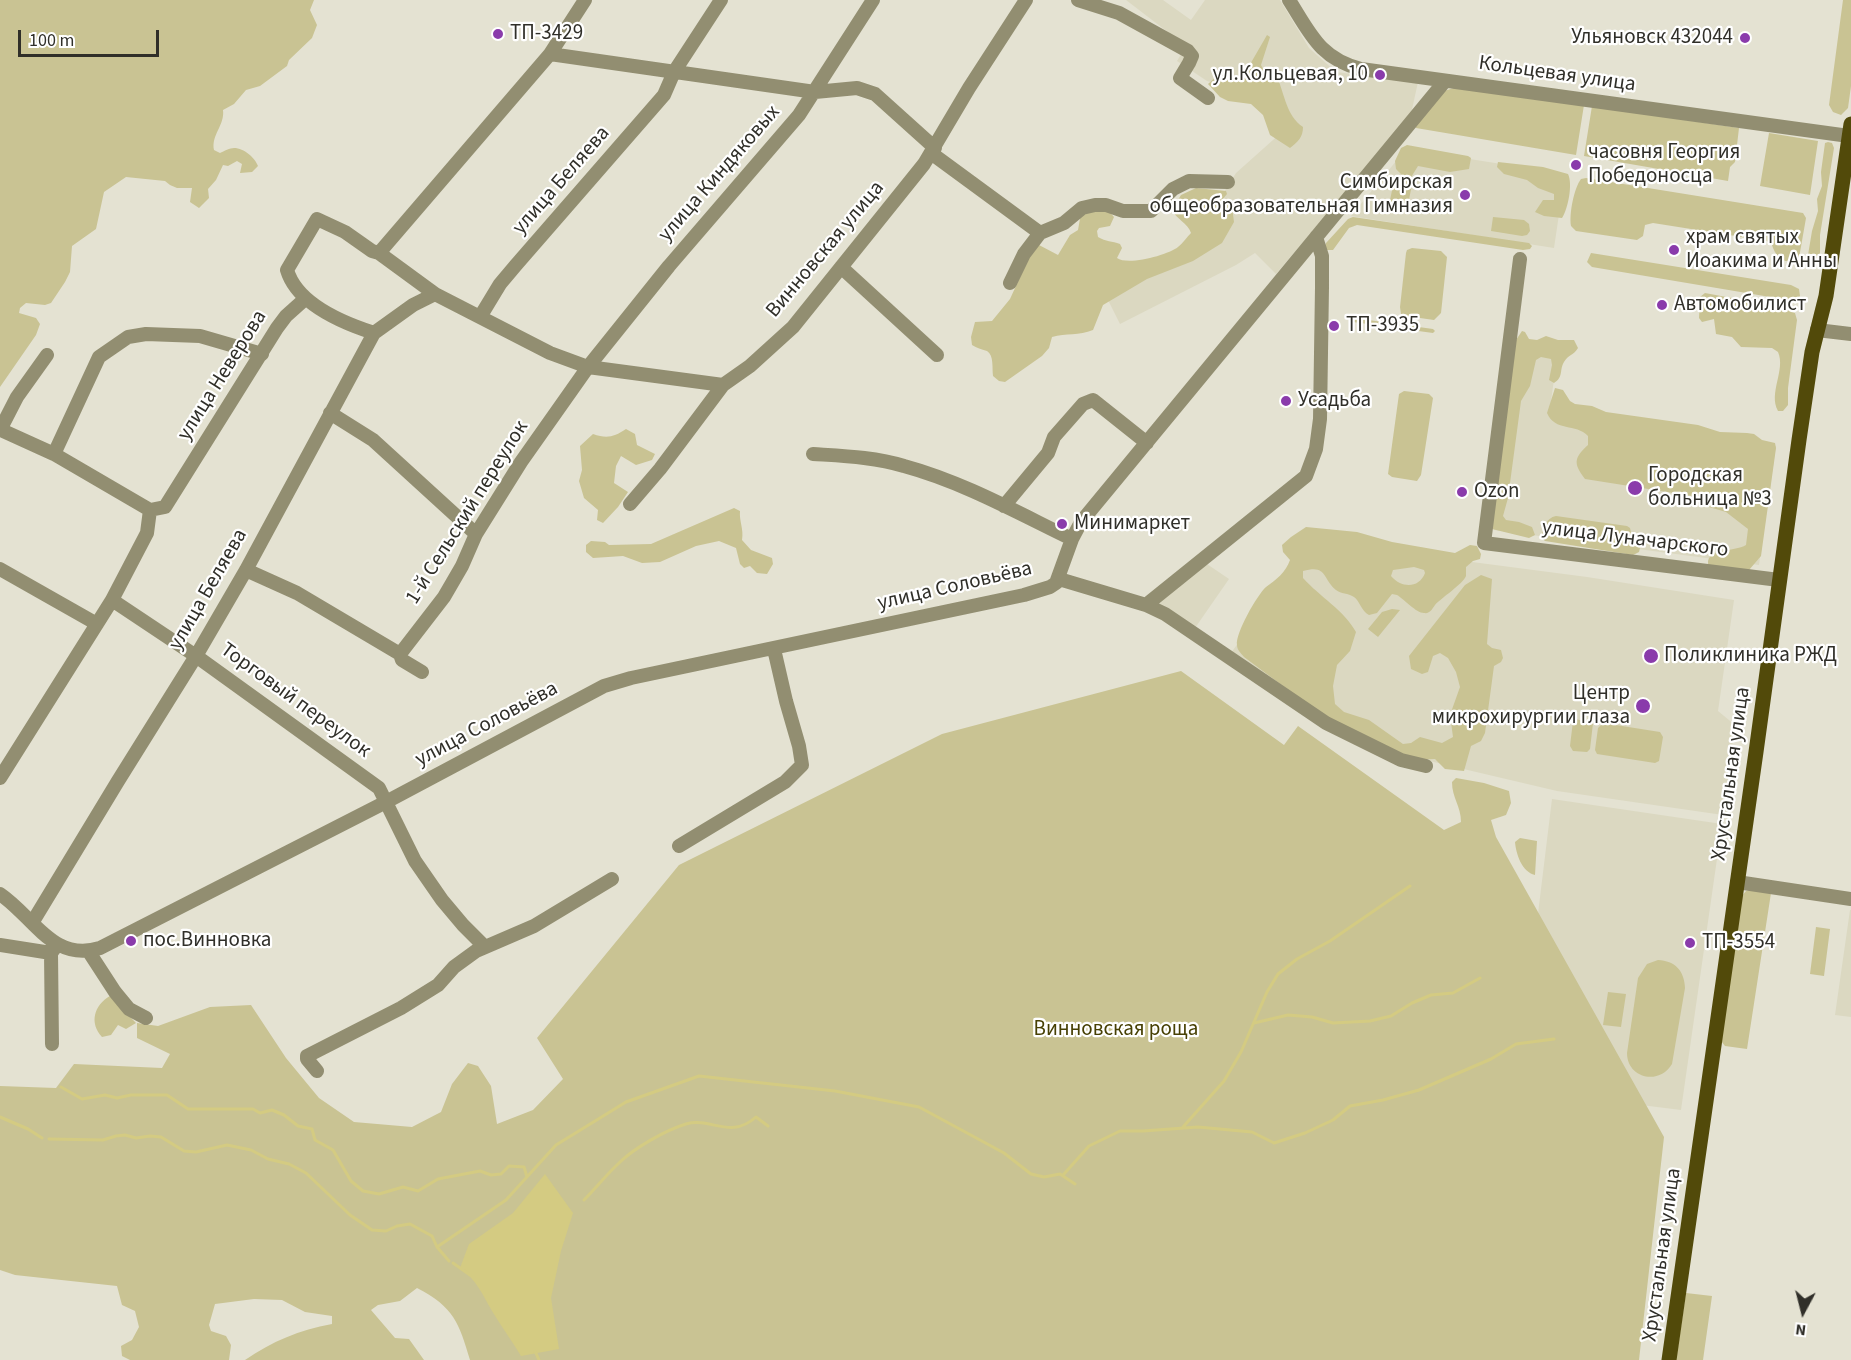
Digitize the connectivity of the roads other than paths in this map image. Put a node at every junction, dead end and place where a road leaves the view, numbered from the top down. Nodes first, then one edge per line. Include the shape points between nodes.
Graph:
1 (585, 0) edge
2 (721, 0) edge
3 (873, 0) edge
4 (1026, 0) edge
5 (1078, 0) edge
6 (1289, 0) edge
7 (550, 54) junction
8 (674, 72) junction
9 (1445, 81) junction
10 (815, 92) junction
11 (1208, 98) dead end
12 (1850, 130) edge
13 (933, 151) junction
14 (1228, 182) dead end
15 (1040, 233) junction
16 (1316, 237) junction
17 (379, 253) junction
18 (1520, 259) dead end
19 (841, 267) junction
20 (1010, 283) dead end
21 (435, 294) junction
22 (305, 299) junction
23 (480, 317) junction
24 (1817, 330) junction
25 (375, 333) junction
26 (1851, 334) edge
27 (262, 354) junction
28 (47, 355) dead end
29 (937, 355) dead end
30 (588, 367) junction
31 (723, 385) junction
32 (330, 413) junction
33 (0, 430) edge
34 (1148, 443) junction
35 (54, 454) junction
36 (813, 454) dead end
37 (630, 504) dead end
38 (1004, 506) junction
39 (150, 510) junction
40 (476, 534) junction
41 (1072, 539) junction
42 (0, 569) edge
43 (246, 570) junction
44 (1059, 579) junction
45 (1779, 580) junction
46 (112, 600) junction
47 (1146, 605) junction
48 (97, 624) junction
49 (774, 649) junction
50 (400, 654) junction
51 (196, 656) junction
52 (422, 672) dead end
53 (1426, 766) dead end
54 (0, 778) edge
55 (386, 802) junction
56 (679, 846) dead end
57 (612, 879) dead end
58 (1737, 882) junction
59 (0, 894) edge
60 (1851, 899) edge
61 (32, 923) junction
62 (0, 945) edge
63 (485, 947) junction
64 (54, 949) junction
65 (89, 952) junction
66 (146, 1018) dead end
67 (52, 1044) dead end
68 (317, 1071) dead end
69 (1669, 1360) edge

1 - 7 street
2 - 8 street, улица Беляева
3 - 10 street, улица Киндяковых
4 - 13 street, Винновская улица via 967,90
5 - 11 street via 1119,13 1188,51 1192,56 1180,78
6 - 9 street, Кольцевая улица via 1319,45 1344,65
7 - 8 street
7 - 17 street
8 - 10 street
8 - 23 street, улица Беляева via 664,95 500,284
9 - 12 street, Кольцевая улица
9 - 16 street, улица Соловьёва
10 - 13 street via 857,88 875,94
10 - 30 street, улица Киндяковых
12 - 24 main road, Хрустальная улица via 1826,296
13 - 15 street
13 - 19 street, Винновская улица
14 - 15 street via 1189,181 1173,189 1151,211 1123,211 1106,205 1082,208 1064,223
15 - 20 street
16 - 34 street, улица Соловьёва
16 - 47 street via 1322,256 1320,419 1316,449 1306,476
17 - 21 street
17 - 22 street via 317,219 287,270
18 - 45 street, улица Луначарского via 1484,543
19 - 29 street
19 - 31 street, Винновская улица via 793,327
21 - 23 street
21 - 25 street, улица Беляева
22 - 25 street via 354,327
22 - 27 street, улица Неверова via 286,316
23 - 30 street via 550,353
24 - 26 street
24 - 45 main road, Хрустальная улица
25 - 32 street, улица Беляева
27 - 35 street via 200,336 128,337 99,357
27 - 39 street, улица Неверова via 165,507
28 - 33 street via 16,397
30 - 31 street
30 - 40 street, 1-й Сельский переулок
31 - 37 street, Винновская улица
32 - 40 street via 373,440
32 - 43 street, улица Беляева
33 - 35 street
34 - 38 street via 1093,400 1083,404
34 - 41 street, улица Соловьёва via 1081,522
35 - 39 street
36 - 38 street via 905,466
38 - 41 street
39 - 46 street via 147,533
40 - 50 street, 1-й Сельский переулок via 444,597
41 - 44 street, улица Соловьёва
42 - 48 street
43 - 50 street via 297,593
43 - 51 street, улица Беляева
44 - 47 street, улица Соловьёва
44 - 49 street, улица Соловьёва via 1050,587 1024,595
45 - 58 main road, Хрустальная улица
46 - 48 street
46 - 51 street, Торговый переулок
47 - 53 street, улица Соловьёва via 1326,723 1401,760
48 - 54 street
49 - 55 street, улица Соловьёва via 604,686
49 - 56 street via 802,765 777,787
50 - 52 street via 402,660
51 - 55 street, Торговый переулок via 360,773 379,788
51 - 61 street, улица Беляева
55 - 63 street, Торговый переулок via 415,861 442,900
55 - 65 street, улица Соловьёва
57 - 63 street via 534,926
58 - 60 street
58 - 69 main road, Хрустальная улица
59 - 61 street
61 - 64 street
62 - 64 street
63 - 68 street via 454,967 438,985 401,1008 307,1056
64 - 65 street
64 - 67 street
65 - 66 street via 129,1009

